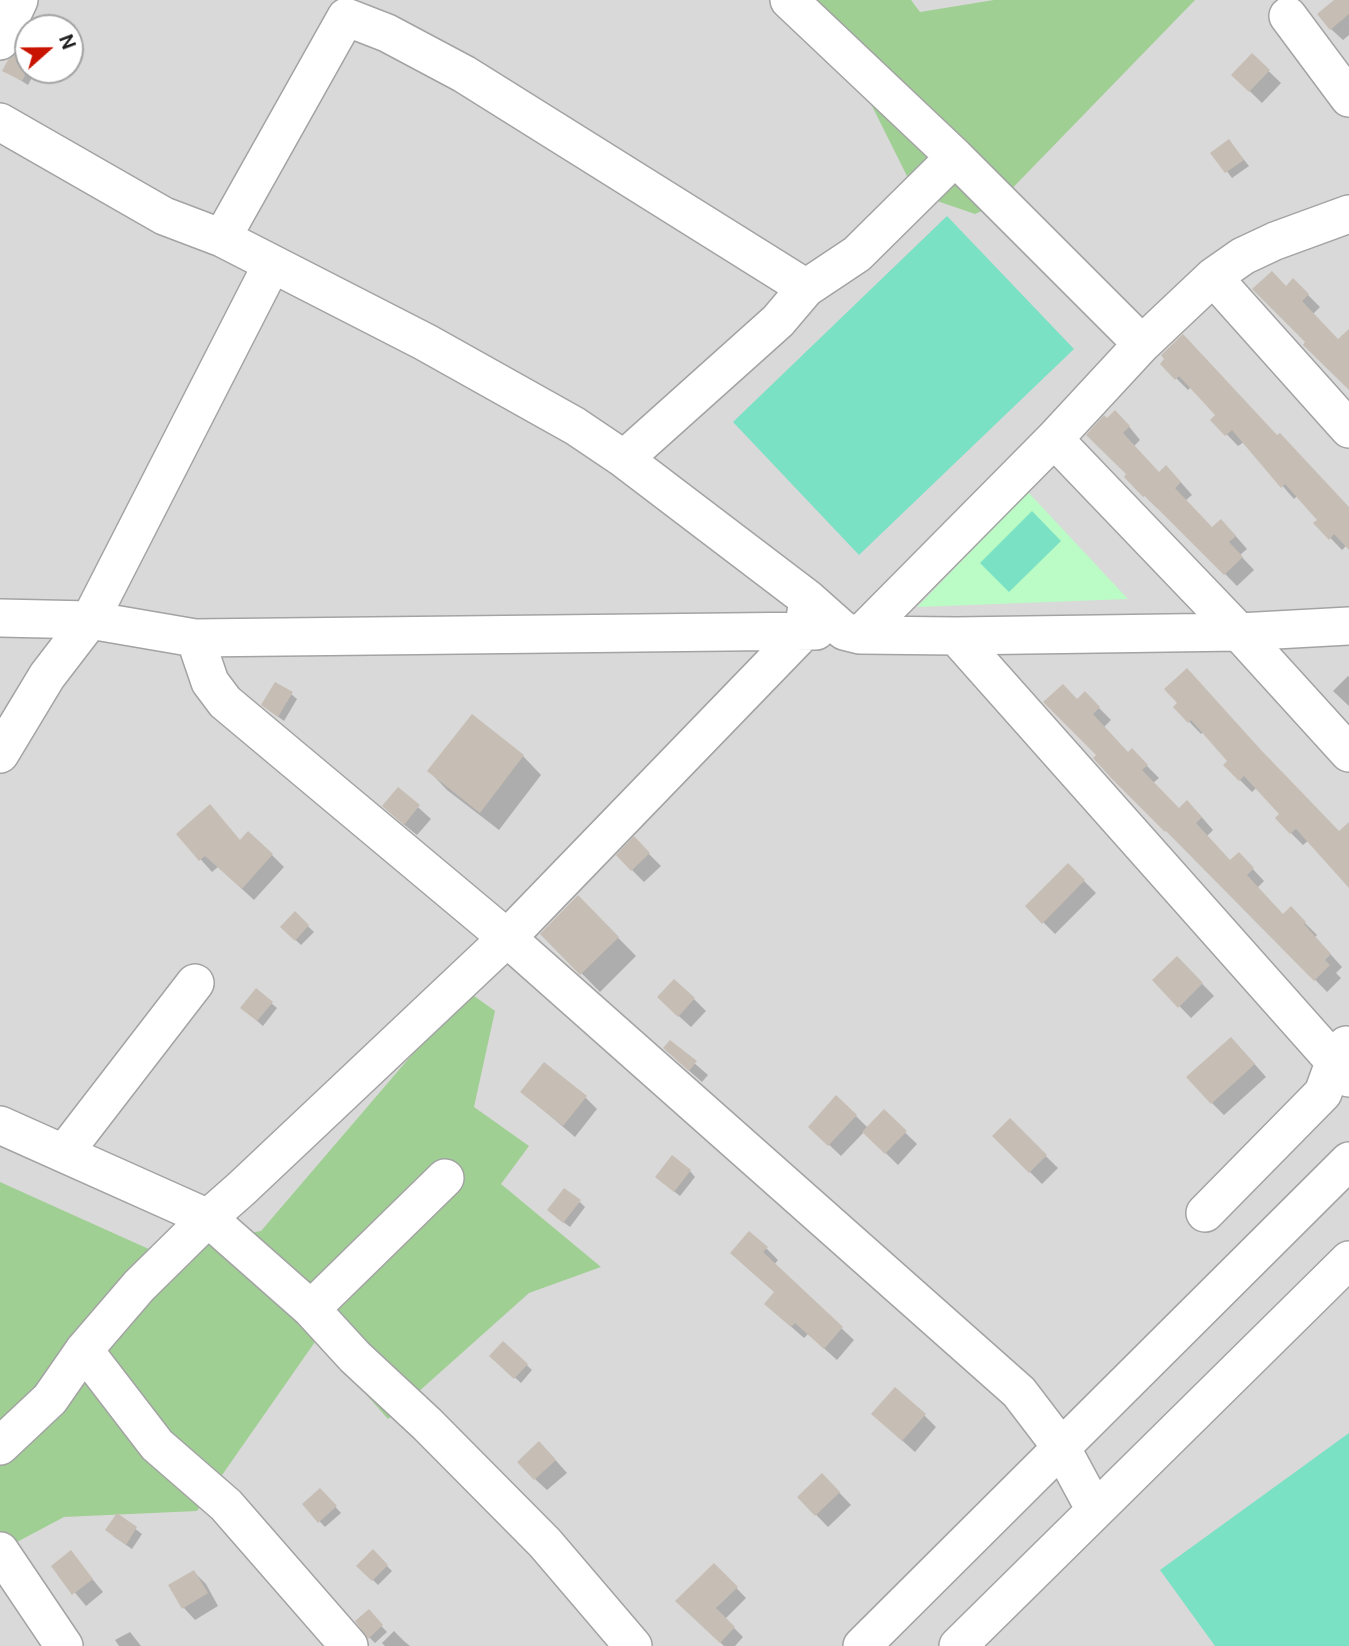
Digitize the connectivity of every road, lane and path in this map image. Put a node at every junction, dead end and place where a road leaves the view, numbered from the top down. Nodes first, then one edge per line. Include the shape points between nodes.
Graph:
1 (19, 0) edge
2 (789, 0) edge
3 (350, 9) edge
4 (1288, 16) dead end
5 (0, 41) edge
6 (1349, 98) edge
7 (0, 122) edge
8 (955, 157) junction
9 (1349, 214) edge
10 (222, 238) junction
11 (272, 264) junction
12 (1213, 277) junction
13 (806, 288) junction
14 (1142, 344) junction
15 (1349, 429) edge
16 (1054, 439) junction
17 (624, 459) junction
18 (806, 615) junction
19 (0, 618) edge
20 (90, 620) junction
21 (1349, 626) edge
22 (1239, 632) junction
23 (852, 633) junction
24 (956, 636) junction
25 (195, 638) junction
26 (1349, 753) edge
27 (0, 754) edge
28 (506, 938) junction
29 (195, 983) dead end
30 (1344, 1060) edge
31 (0, 1125) edge
32 (64, 1153) junction
33 (1349, 1161) edge
34 (445, 1178) dead end
35 (1205, 1213) dead end
36 (208, 1218) junction
37 (1349, 1260) edge
38 (310, 1309) junction
39 (84, 1350) junction
40 (0, 1446) edge
41 (1061, 1447) junction
42 (1096, 1510) junction
43 (0, 1551) edge
44 (64, 1646) edge
45 (349, 1646) edge
46 (633, 1646) edge
47 (863, 1646) edge
48 (958, 1646) edge

1 - 5 street
2 - 8 street
3 - 10 street
3 - 13 street via 464,74
4 - 6 street
7 - 10 street via 164,216
8 - 13 street via 857,254
8 - 14 street
9 - 12 street via 1275,241
10 - 11 street
11 - 17 street via 512,389
11 - 20 street
12 - 14 street
12 - 15 street
13 - 17 street via 778,321
14 - 16 street
16 - 22 street
16 - 23 street
17 - 18 street
18 - 23 street
18 - 25 street
18 - 28 street
19 - 20 street
20 - 25 street
20 - 27 street via 47,676
21 - 22 street
22 - 24 street
22 - 26 street
23 - 24 street
24 - 30 street
25 - 28 street via 210,682 225,702
28 - 36 street
28 - 41 street via 1019,1392
29 - 32 street
30 - 35 street via 1323,1093
31 - 32 street
32 - 36 street
33 - 41 street
34 - 38 street
36 - 38 street
36 - 39 street via 139,1286
37 - 42 street
38 - 46 street via 545,1542
39 - 40 street via 50,1399
39 - 45 street via 158,1445 226,1505
41 - 42 street
41 - 47 street
42 - 48 street
43 - 44 street

